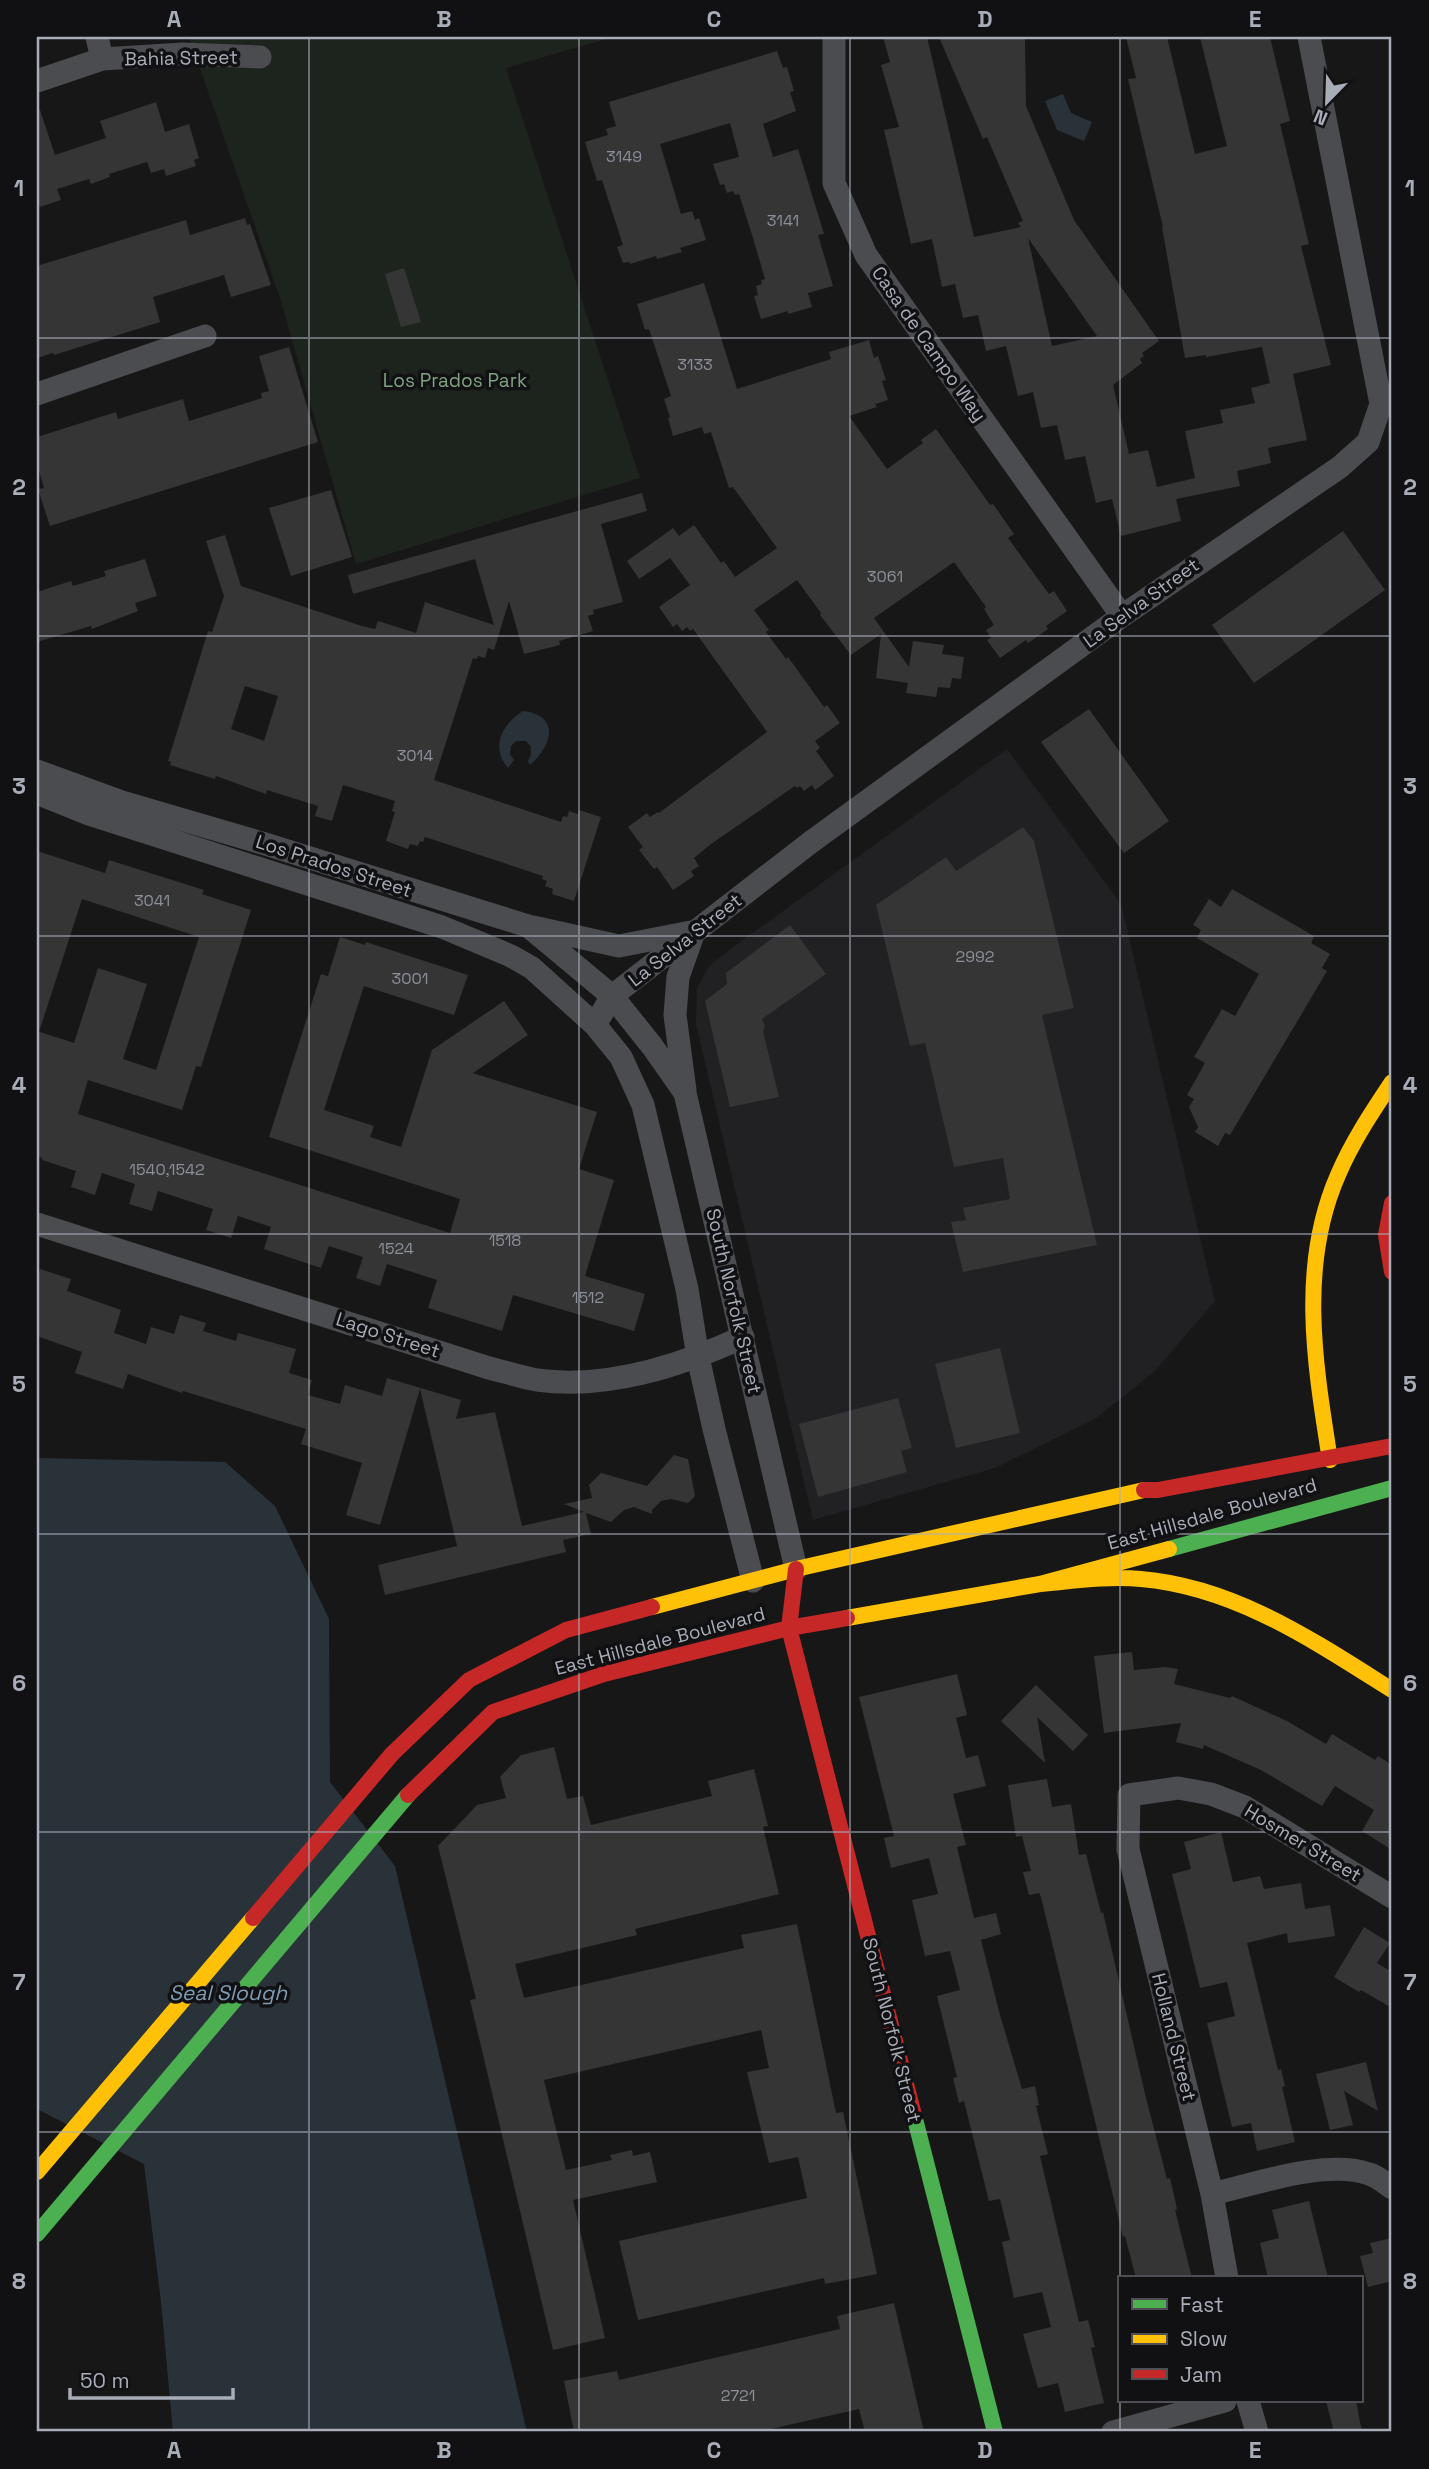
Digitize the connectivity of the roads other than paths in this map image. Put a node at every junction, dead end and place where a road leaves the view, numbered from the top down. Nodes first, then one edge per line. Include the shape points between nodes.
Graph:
1 (834, 37) edge
2 (1309, 37) edge
3 (99, 48) edge
4 (260, 57) dead end
5 (37, 81) edge
6 (205, 336) dead end
7 (37, 394) edge
8 (1122, 616) junction
9 (37, 771) edge
10 (37, 793) edge
11 (528, 926) junction
12 (694, 931) junction
13 (612, 996) junction
14 (595, 1025) junction
15 (1392, 1082) edge
16 (685, 1093) junction
17 (1392, 1203) edge
18 (37, 1224) edge
19 (1392, 1272) edge
20 (743, 1337) junction
21 (698, 1357) junction
22 (1392, 1446) edge
23 (1330, 1460) junction
24 (1392, 1488) edge
25 (1337, 1490) junction
26 (796, 1569) junction
27 (1040, 1584) junction
28 (757, 1586) junction
29 (775, 1609) dead end
30 (789, 1628) junction
31 (1392, 1690) edge
32 (1129, 1795) joint
33 (1392, 1897) edge
34 (37, 2172) edge
35 (1392, 2188) edge
36 (1212, 2194) junction
37 (40, 2230) edge
38 (1227, 2276) edge
39 (1221, 2402) edge
40 (1248, 2402) edge
41 (995, 2432) edge
42 (1113, 2432) edge
43 (1257, 2432) edge

1 - 8 street, Casa de Campo Way via 834,183 866,256
2 - 8 street, La Selva Street via 1381,404 1368,442 1340,467
3 - 4 street, Bahia Street
3 - 5 street, Bahia Street
6 - 7 street
8 - 12 street, La Selva Street
9 - 11 street, Los Prados Street via 122,802
10 - 14 street, Los Prados Street via 89,814 442,927 532,968
11 - 12 street via 619,946
11 - 13 street, Los Prados Street
12 - 13 street, La Selva Street
12 - 16 street via 678,977 675,1014
13 - 14 street, La Selva Street
13 - 16 street, South Norfolk Street
14 - 21 street via 621,1057 643,1105 687,1289
15 - 23 main road via 1343,1159 1319,1228 1313,1264 1312,1335
16 - 20 street, South Norfolk Street
17 - 19 main road via 1386,1234
18 - 21 street, Lago Street via 518,1376 568,1382 604,1379
20 - 21 street, Lago Street
20 - 26 street, South Norfolk Street
21 - 28 street
22 - 23 main road, East Hillsdale Boulevard
23 - 25 main road
23 - 26 main road, East Hillsdale Boulevard via 1138,1490
24 - 25 main road, East Hillsdale Boulevard
25 - 27 main road, East Hillsdale Boulevard
26 - 28 main road, East Hillsdale Boulevard
26 - 30 main road, South Norfolk Street
27 - 30 main road, East Hillsdale Boulevard
27 - 31 main road via 1140,1579 1210,1592 1281,1623
28 - 34 main road, East Hillsdale Boulevard via 566,1630 469,1680 391,1754
29 - 30 main road, South Norfolk Street
30 - 37 main road, East Hillsdale Boulevard via 604,1674 493,1712 417,1784
30 - 41 main road, South Norfolk Street
32 - 33 street, Hosmer Street via 1178,1788 1245,1807
32 - 36 street, Holland Street via 1128,1849
35 - 36 street via 1370,2174 1324,2169
36 - 38 street, Holland Street
39 - 42 street
40 - 43 street

